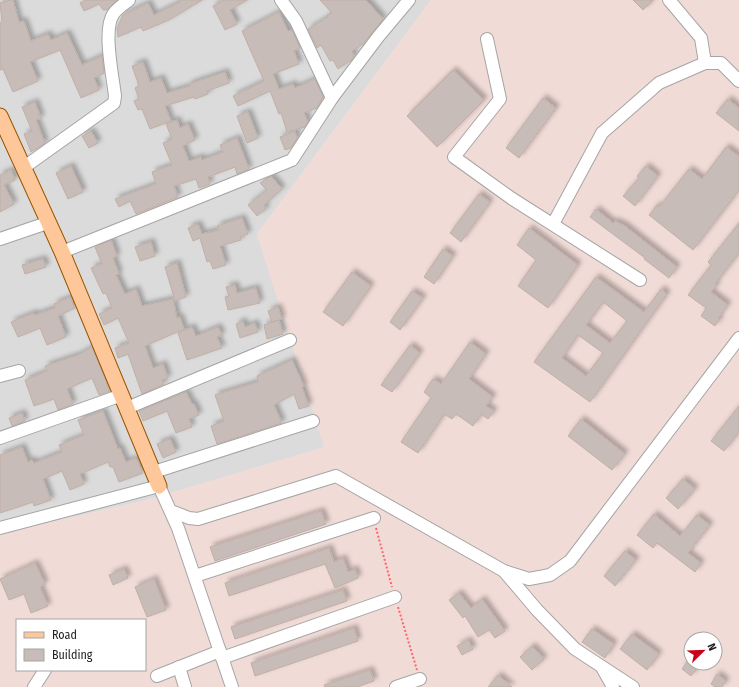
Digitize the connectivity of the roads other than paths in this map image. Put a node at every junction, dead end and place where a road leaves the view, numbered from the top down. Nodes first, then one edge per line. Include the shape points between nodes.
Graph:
1 (128, 0) edge
2 (281, 0) edge
3 (409, 0) edge
4 (669, 0) edge
5 (487, 39) dead end
6 (705, 63) junction
7 (739, 81) edge
8 (332, 98) junction
9 (0, 116) edge
10 (23, 168) junction
11 (48, 222) junction
12 (553, 224) junction
13 (0, 239) edge
14 (62, 252) junction
15 (640, 280) dead end
16 (739, 338) edge
17 (290, 340) dead end
18 (734, 352) edge
19 (19, 371) dead end
20 (0, 376) edge
21 (124, 401) junction
22 (313, 421) dead end
23 (0, 438) edge
24 (157, 479) junction
25 (171, 511) junction
26 (374, 518) dead end
27 (198, 519) junction
28 (0, 528) edge
29 (184, 544) junction
30 (504, 572) junction
31 (195, 576) junction
32 (395, 597) dead end
33 (221, 654) junction
34 (602, 666) junction
35 (179, 667) junction
36 (44, 671) edge
37 (157, 676) dead end
38 (420, 679) dead end
39 (612, 686) edge
40 (34, 687) edge
41 (185, 687) edge
42 (232, 687) edge
43 (396, 687) edge
44 (633, 687) edge

1 - 10 street via 113,14 110,25 114,103
2 - 8 street via 296,21
3 - 8 street
4 - 6 street via 701,38
5 - 12 street via 500,99 454,157 510,198
6 - 7 street via 721,63
6 - 12 street via 659,82 602,133
8 - 14 street via 292,160
9 - 10 main road
10 - 11 main road
11 - 13 street
11 - 14 main road
12 - 15 street
14 - 21 main road
16 - 18 street
17 - 21 street
18 - 30 street via 570,561 550,575 529,579
19 - 20 street
21 - 23 street
21 - 24 main road
22 - 24 street
24 - 25 street
24 - 28 street
25 - 27 street
25 - 29 street
26 - 31 street
27 - 29 street via 190,527
27 - 30 street via 336,476
29 - 31 street
30 - 34 street via 575,650
31 - 33 street
32 - 33 street
33 - 35 street
33 - 42 street
34 - 39 street
34 - 44 street
35 - 37 street
35 - 41 street
36 - 40 street
38 - 43 street

